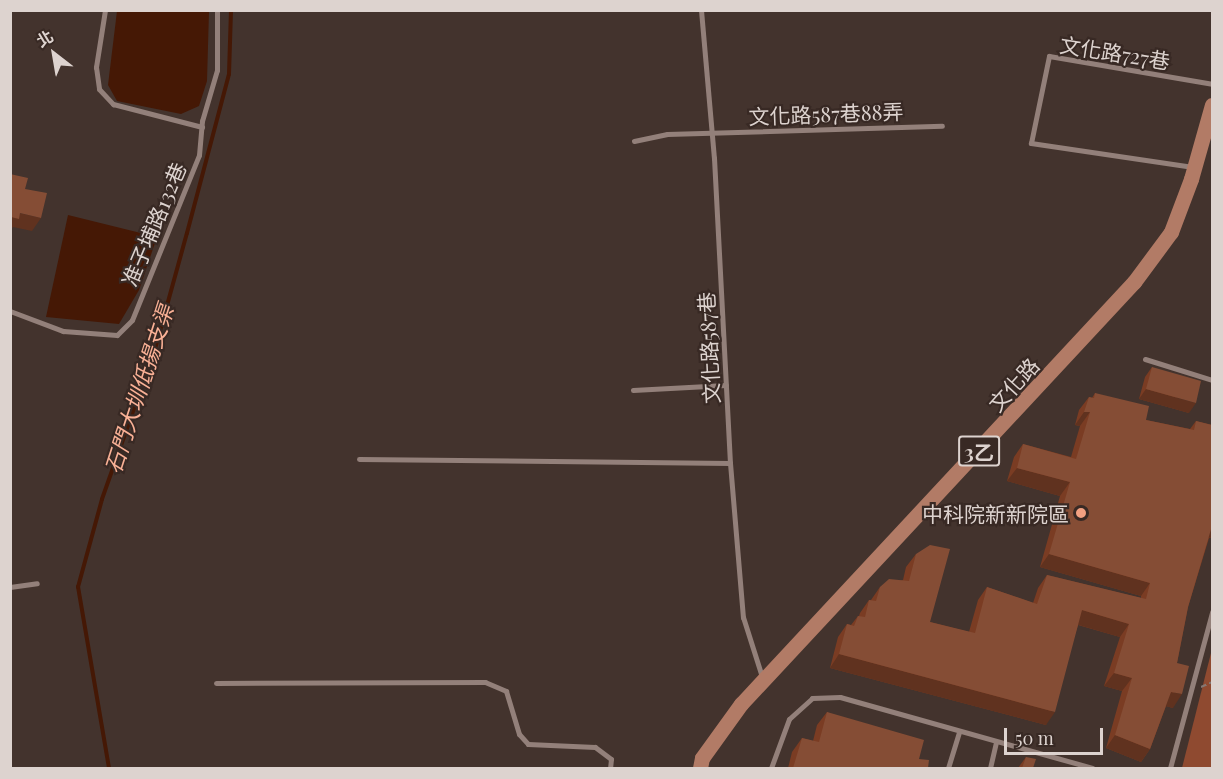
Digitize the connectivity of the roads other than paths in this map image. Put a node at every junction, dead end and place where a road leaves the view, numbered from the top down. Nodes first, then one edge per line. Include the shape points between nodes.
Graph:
1 (105, 10) edge
2 (217, 10) edge
3 (701, 10) edge
4 (1212, 84) edge
5 (1212, 105) edge
6 (942, 126) dead end
7 (202, 127) junction
8 (712, 134) junction
9 (634, 141) dead end
10 (1195, 167) junction
11 (10, 311) edge
12 (1145, 359) dead end
13 (1212, 380) edge
14 (726, 385) junction
15 (633, 390) dead end
16 (359, 459) dead end
17 (730, 463) junction
18 (37, 583) dead end
19 (10, 587) edge
20 (1212, 612) edge
21 (763, 681) junction
22 (216, 683) dead end
23 (959, 732) junction
24 (996, 742) junction
25 (698, 765) edge
26 (610, 768) edge
27 (771, 768) edge
28 (948, 768) edge
29 (990, 768) edge
30 (1092, 768) edge
31 (1170, 768) edge

1 - 7 lane via 96,67 99,89 113,104
2 - 7 lane, 准子埔路132巷 via 216,70
3 - 8 lane, 文化路587巷
4 - 10 lane, 文化路727巷 via 1049,56 1031,143
5 - 10 main road, 文化路 / 3乙
6 - 8 lane, 文化路587巷88弄
7 - 11 lane, 准子埔路132巷 via 200,155 162,249 132,320 117,335 63,331
8 - 9 lane, 文化路587巷88弄 via 667,134
8 - 14 lane, 文化路587巷
10 - 21 main road, 文化路 / 3乙 via 1171,232 1134,282
12 - 13 lane
14 - 15 lane
14 - 17 lane, 文化路587巷
16 - 17 lane
17 - 21 lane, 文化路587巷 via 743,617
18 - 19 lane
20 - 31 lane
21 - 25 main road, 文化路 / 3乙
22 - 26 lane via 485,682 506,691 519,734 528,744 595,747 611,759
23 - 24 lane
23 - 27 lane via 840,698 812,698 789,719
23 - 28 lane
24 - 29 lane
24 - 30 lane

